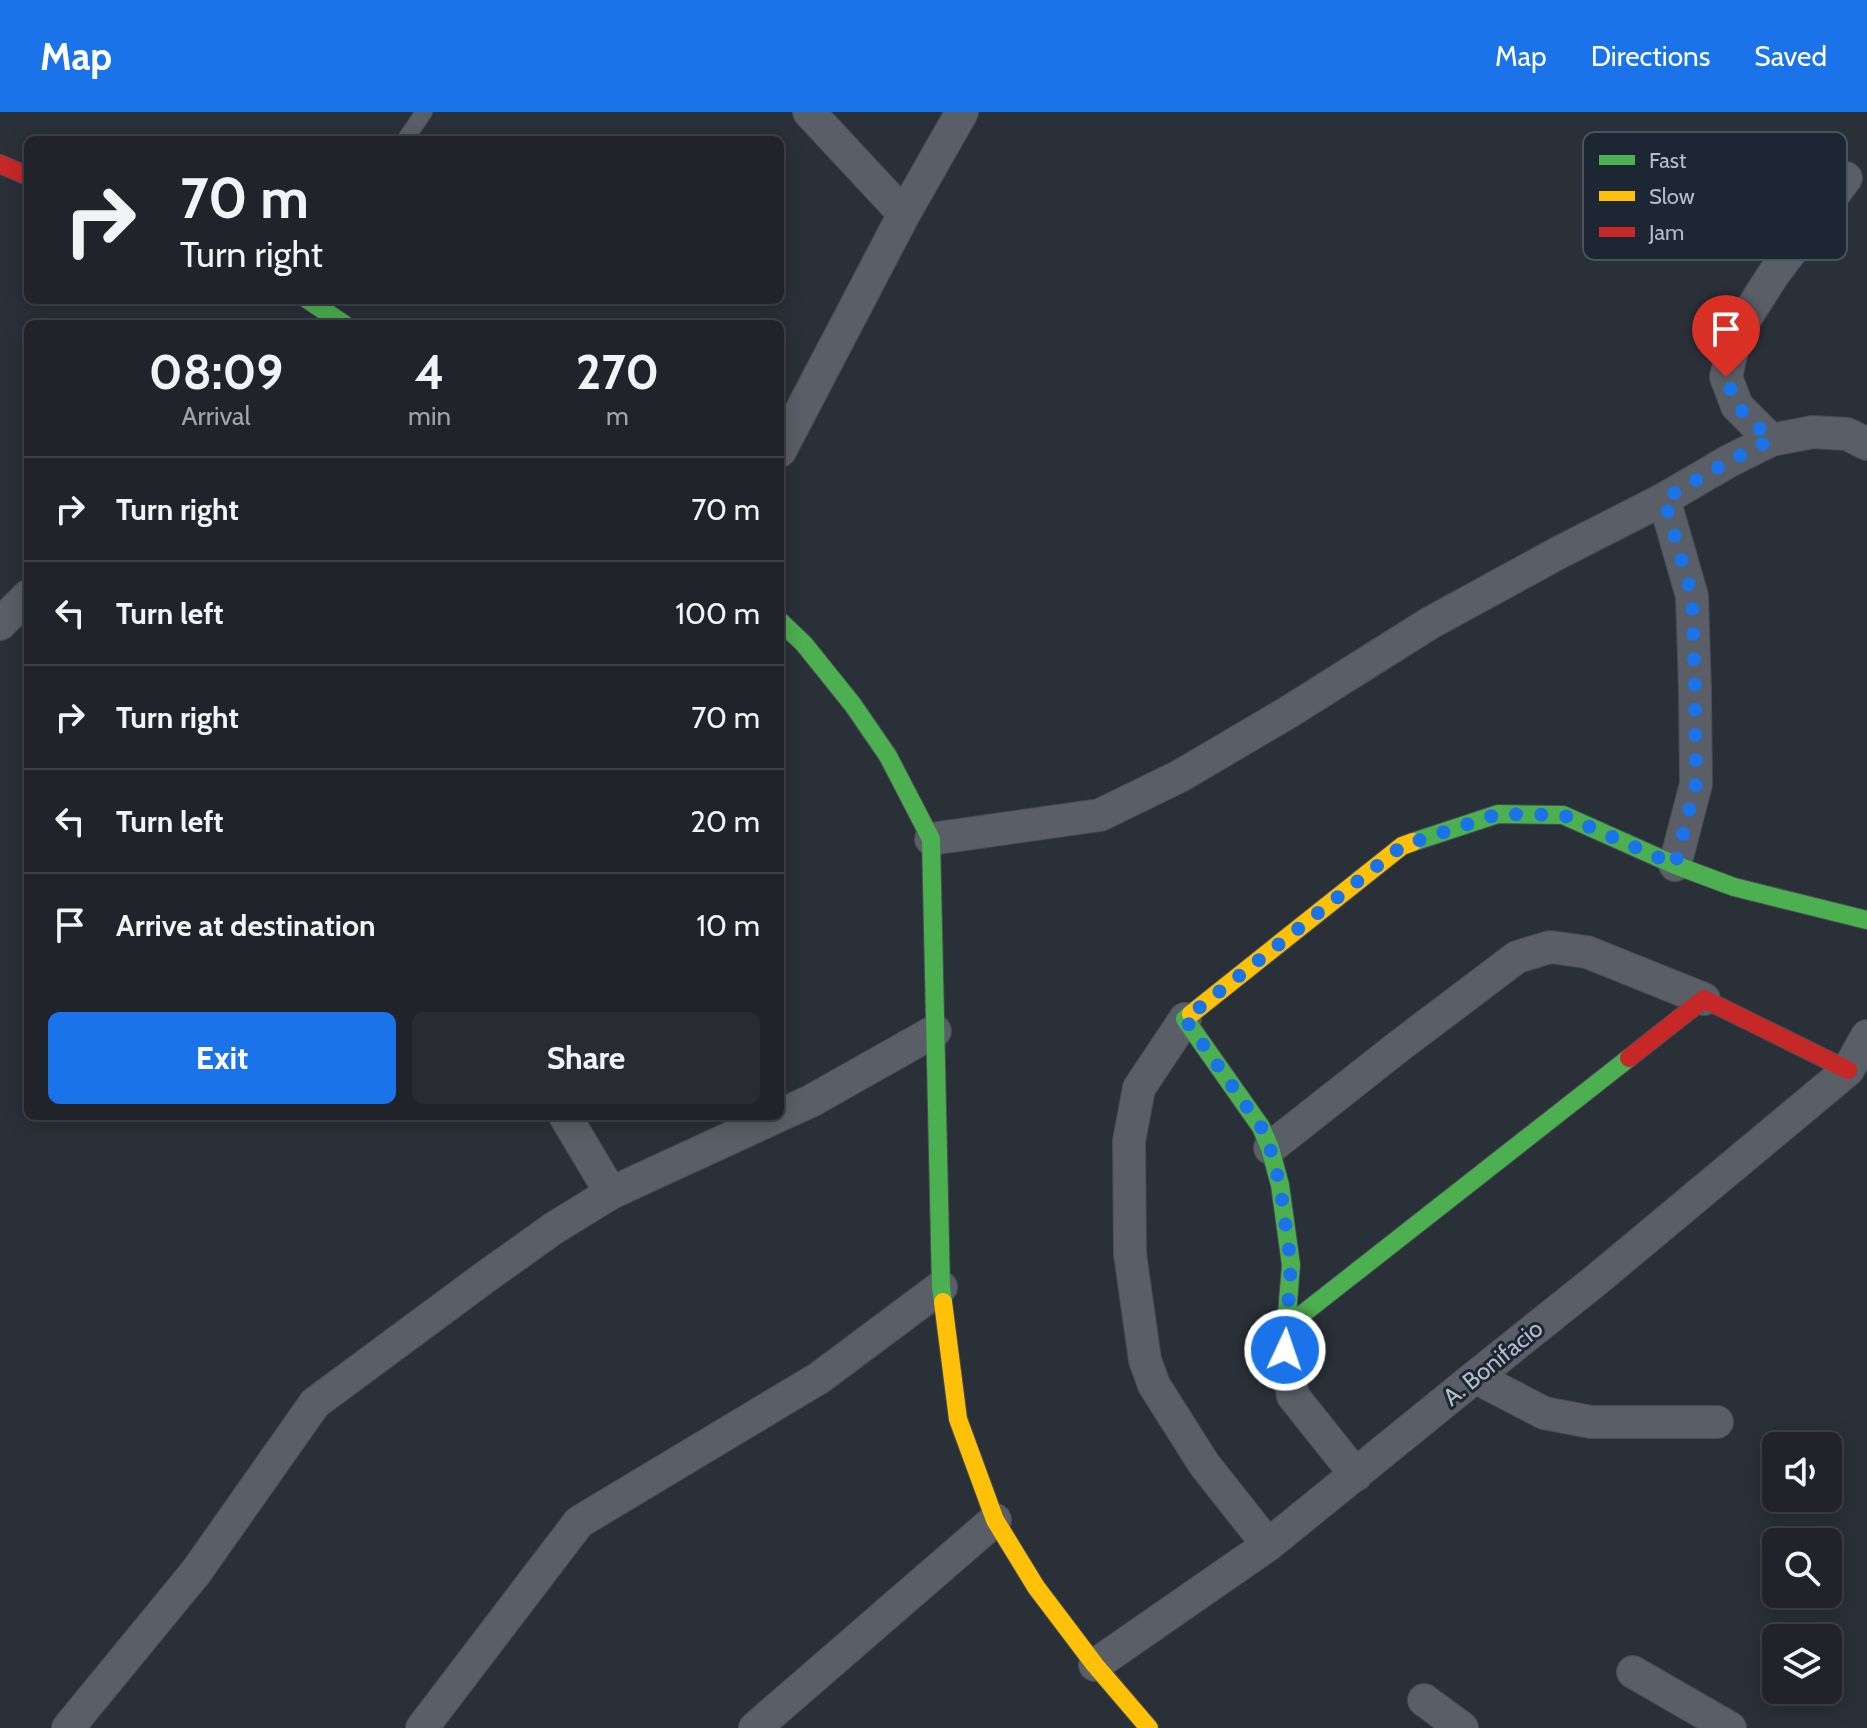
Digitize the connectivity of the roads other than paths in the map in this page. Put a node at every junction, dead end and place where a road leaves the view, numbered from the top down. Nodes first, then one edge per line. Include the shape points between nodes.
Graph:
1 (424, 112) edge
2 (809, 112) edge
3 (962, 112) edge
4 (408, 136) edge
5 (0, 164) edge
6 (24, 174) edge
7 (904, 214) junction
8 (1784, 260) edge
9 (1771, 440) junction
10 (784, 443) edge
11 (1867, 444) edge
12 (1664, 499) junction
13 (24, 600) edge
14 (0, 624) edge
15 (784, 625) edge
16 (931, 839) junction
17 (1675, 865) junction
18 (1867, 920) edge
19 (1704, 999) junction
20 (1185, 1019) junction
21 (935, 1031) junction
22 (1867, 1036) edge
23 (1848, 1070) junction
24 (784, 1114) edge
25 (567, 1120) edge
26 (770, 1120) edge
27 (1270, 1148) junction
28 (611, 1193) junction
29 (941, 1287) junction
30 (1286, 1327) junction
31 (1475, 1377) junction
32 (1717, 1422) dead end
33 (1356, 1475) junction
34 (995, 1520) junction
35 (1268, 1545) junction
36 (1095, 1665) junction
37 (1633, 1672) dead end
38 (1424, 1700) dead end
39 (68, 1728) edge
40 (422, 1728) edge
41 (755, 1728) edge
42 (1149, 1728) edge
43 (1462, 1728) edge
44 (1730, 1728) edge

1 - 4 lane
2 - 7 street
3 - 7 street
5 - 6 street
7 - 10 street
8 - 9 street via 1736,333 1726,377 1737,406
9 - 11 street via 1813,432 1847,434
9 - 12 street
12 - 16 street via 1430,623 1180,776 1100,815
12 - 17 street via 1692,596 1695,691 1696,784
13 - 14 street
15 - 16 street via 853,705 888,756
16 - 21 street
17 - 18 street via 1734,887
17 - 20 street via 1563,815 1498,814 1402,846
19 - 23 street
19 - 27 street via 1587,952 1550,947 1517,957
19 - 30 street
20 - 27 street via 1261,1127
20 - 35 street via 1139,1088 1129,1141 1130,1254 1145,1360 1154,1385 1204,1464
21 - 24 street
21 - 29 street
22 - 23 street, A. Bonifacio
23 - 31 street, A. Bonifacio
25 - 28 street
26 - 28 street
27 - 30 street via 1291,1265
28 - 39 street via 554,1228 315,1403 196,1572
29 - 34 street via 958,1419
29 - 40 street via 819,1378 579,1522
30 - 33 street via 1293,1396
31 - 32 street via 1544,1413 1591,1422
31 - 33 street, A. Bonifacio
33 - 35 street, A. Bonifacio
34 - 36 street via 1036,1587
34 - 41 street
35 - 36 street, A. Bonifacio
36 - 42 street
37 - 44 street
38 - 43 street

